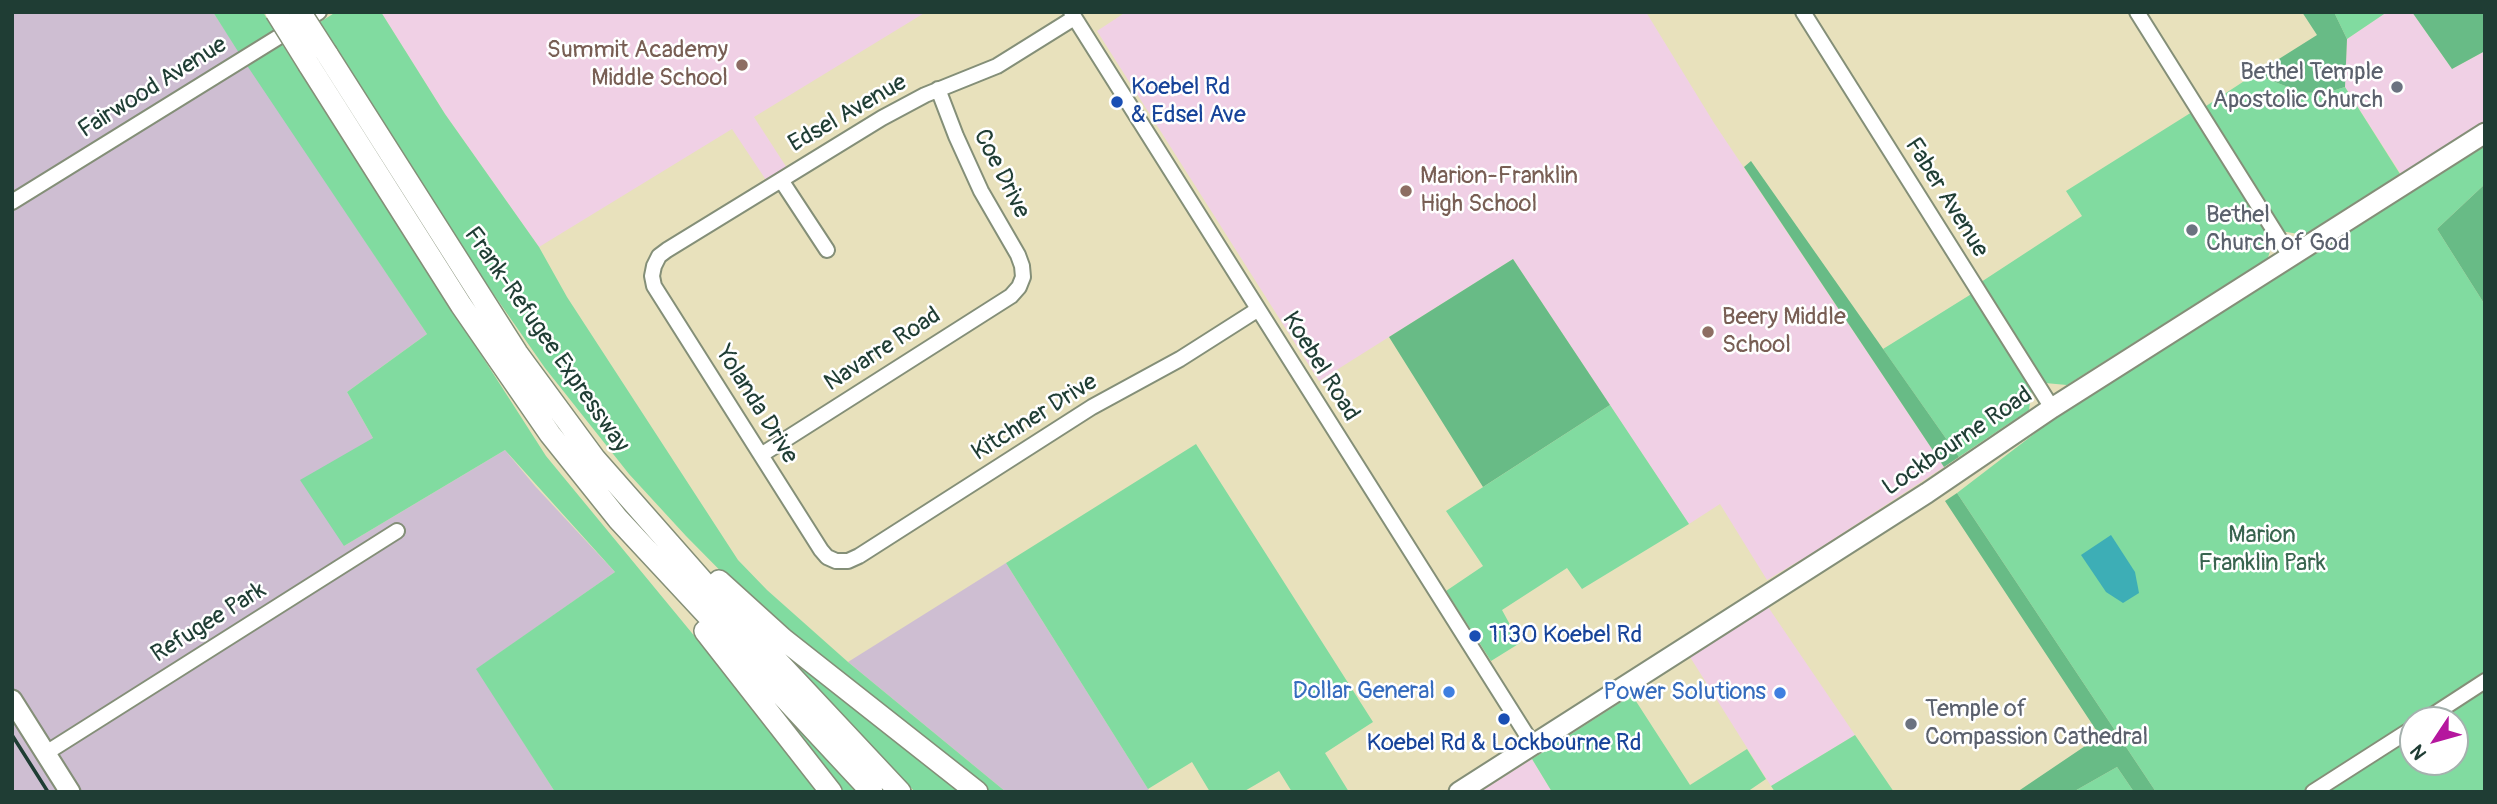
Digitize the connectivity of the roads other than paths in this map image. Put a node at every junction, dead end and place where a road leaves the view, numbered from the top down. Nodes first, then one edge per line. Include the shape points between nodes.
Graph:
1 (276, 12) edge
2 (300, 12) edge
3 (318, 12) edge
4 (1803, 12) edge
5 (2137, 12) edge
6 (1073, 15) edge
7 (318, 60) junction
8 (938, 89) junction
9 (2485, 133) edge
10 (781, 180) junction
11 (12, 202) edge
12 (827, 250) dead end
13 (2290, 256) junction
14 (654, 266) joint
15 (1023, 277) joint
16 (1257, 310) junction
17 (2052, 408) junction
18 (761, 455) junction
19 (634, 505) junction
20 (618, 519) junction
21 (397, 531) dead end
22 (836, 561) joint
23 (2485, 681) edge
24 (12, 700) edge
25 (2447, 706) edge
26 (2399, 737) edge
27 (1533, 745) junction
28 (46, 753) junction
29 (70, 792) edge
30 (831, 792) edge
31 (872, 792) edge
32 (900, 792) edge
33 (977, 792) edge
34 (1459, 792) edge
35 (2313, 792) edge

1 - 7 highway, Frank-Refugee Expressway, bridge
2 - 7 highway, Frank-Refugee Expressway, bridge
3 - 11 street, Fairwood Avenue
4 - 17 street, Faber Avenue
5 - 13 street
6 - 8 street, Edsel Avenue via 997,66
6 - 16 street, Koebel Road
7 - 19 highway, Frank-Refugee Expressway via 517,353
7 - 20 highway, Frank-Refugee Expressway via 496,357
8 - 10 street, Edsel Avenue
8 - 15 street, Coe Drive via 981,191 1018,256
9 - 13 main road, Lockbourne Road
10 - 12 street
10 - 14 street, Edsel Avenue via 667,250
13 - 17 main road, Lockbourne Road
14 - 18 street, Yolanda Drive via 654,286
15 - 18 street, Navarre Road via 1011,296
16 - 22 street, Kitchner Drive via 1092,407 859,556
16 - 27 street, Koebel Road
17 - 27 main road, Lockbourne Road
18 - 22 street, Yolanda Drive via 821,550
19 - 32 highway, Frank-Refugee Expressway
19 - 33 highway via 783,639
20 - 30 highway
20 - 31 highway, Frank-Refugee Expressway
21 - 28 street, Refugee Park
23 - 25 street
24 - 28 main road
26 - 35 street
27 - 34 main road, Lockbourne Road
28 - 29 main road

